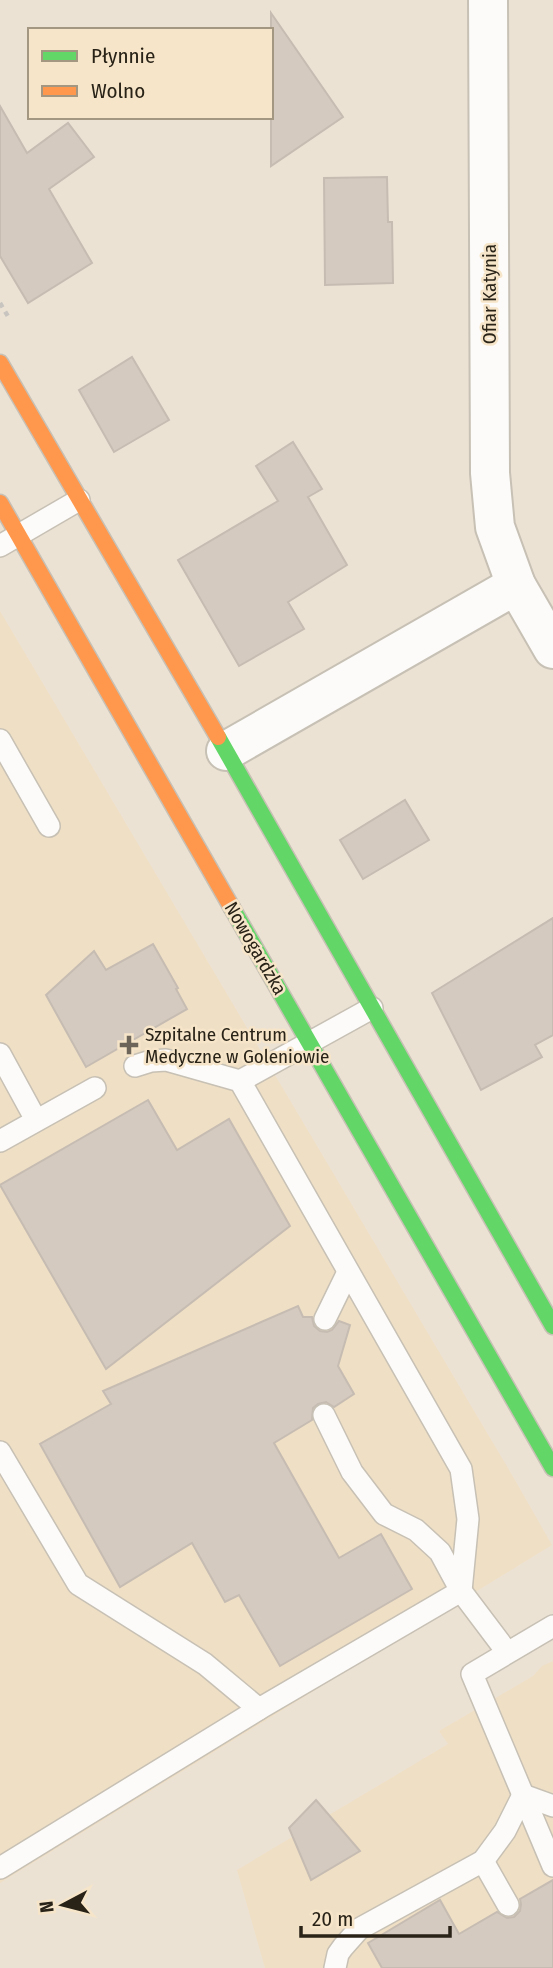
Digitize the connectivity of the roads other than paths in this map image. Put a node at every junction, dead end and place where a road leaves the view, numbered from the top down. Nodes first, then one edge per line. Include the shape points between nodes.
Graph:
1 (488, 0) edge
2 (0, 363) edge
3 (79, 500) junction
4 (0, 503) edge
5 (9, 540) edge
6 (516, 585) junction
7 (553, 649) edge
8 (0, 740) edge
9 (226, 751) junction
10 (49, 826) dead end
11 (372, 1008) junction
12 (310, 1043) junction
13 (0, 1054) edge
14 (135, 1066) dead end
15 (240, 1081) junction
16 (95, 1088) dead end
17 (36, 1120) junction
18 (0, 1142) edge
19 (348, 1272) junction
20 (325, 1319) dead end
21 (553, 1326) edge
22 (324, 1415) dead end
23 (0, 1452) edge
24 (553, 1468) edge
25 (461, 1591) junction
26 (553, 1626) edge
27 (507, 1652) junction
28 (259, 1709) junction
29 (523, 1795) junction
30 (553, 1805) edge
31 (483, 1861) junction
32 (553, 1866) edge
33 (0, 1868) edge
34 (508, 1905) dead end
35 (335, 1968) edge

1 - 6 street, Ofiar Katynia via 490,473 495,527
2 - 3 street
3 - 5 lane
3 - 9 street
4 - 5 street, Nowogardzka
5 - 12 street, Nowogardzka
6 - 7 street, Ofiar Katynia
6 - 9 street
8 - 10 lane
9 - 11 street
11 - 12 lane
11 - 21 street
12 - 15 lane
12 - 24 street, Nowogardzka
13 - 17 lane
14 - 15 lane via 166,1060
15 - 19 lane
16 - 17 lane
17 - 18 lane
19 - 20 lane
19 - 25 lane via 461,1469 468,1519
22 - 25 lane via 352,1472 384,1514 416,1530 440,1552
23 - 28 lane via 78,1584 205,1664
25 - 27 lane
25 - 28 lane
26 - 27 lane
27 - 29 lane via 472,1674
28 - 33 lane
29 - 30 lane
29 - 31 lane
29 - 32 lane
31 - 34 lane
31 - 35 lane via 359,1929 342,1947

